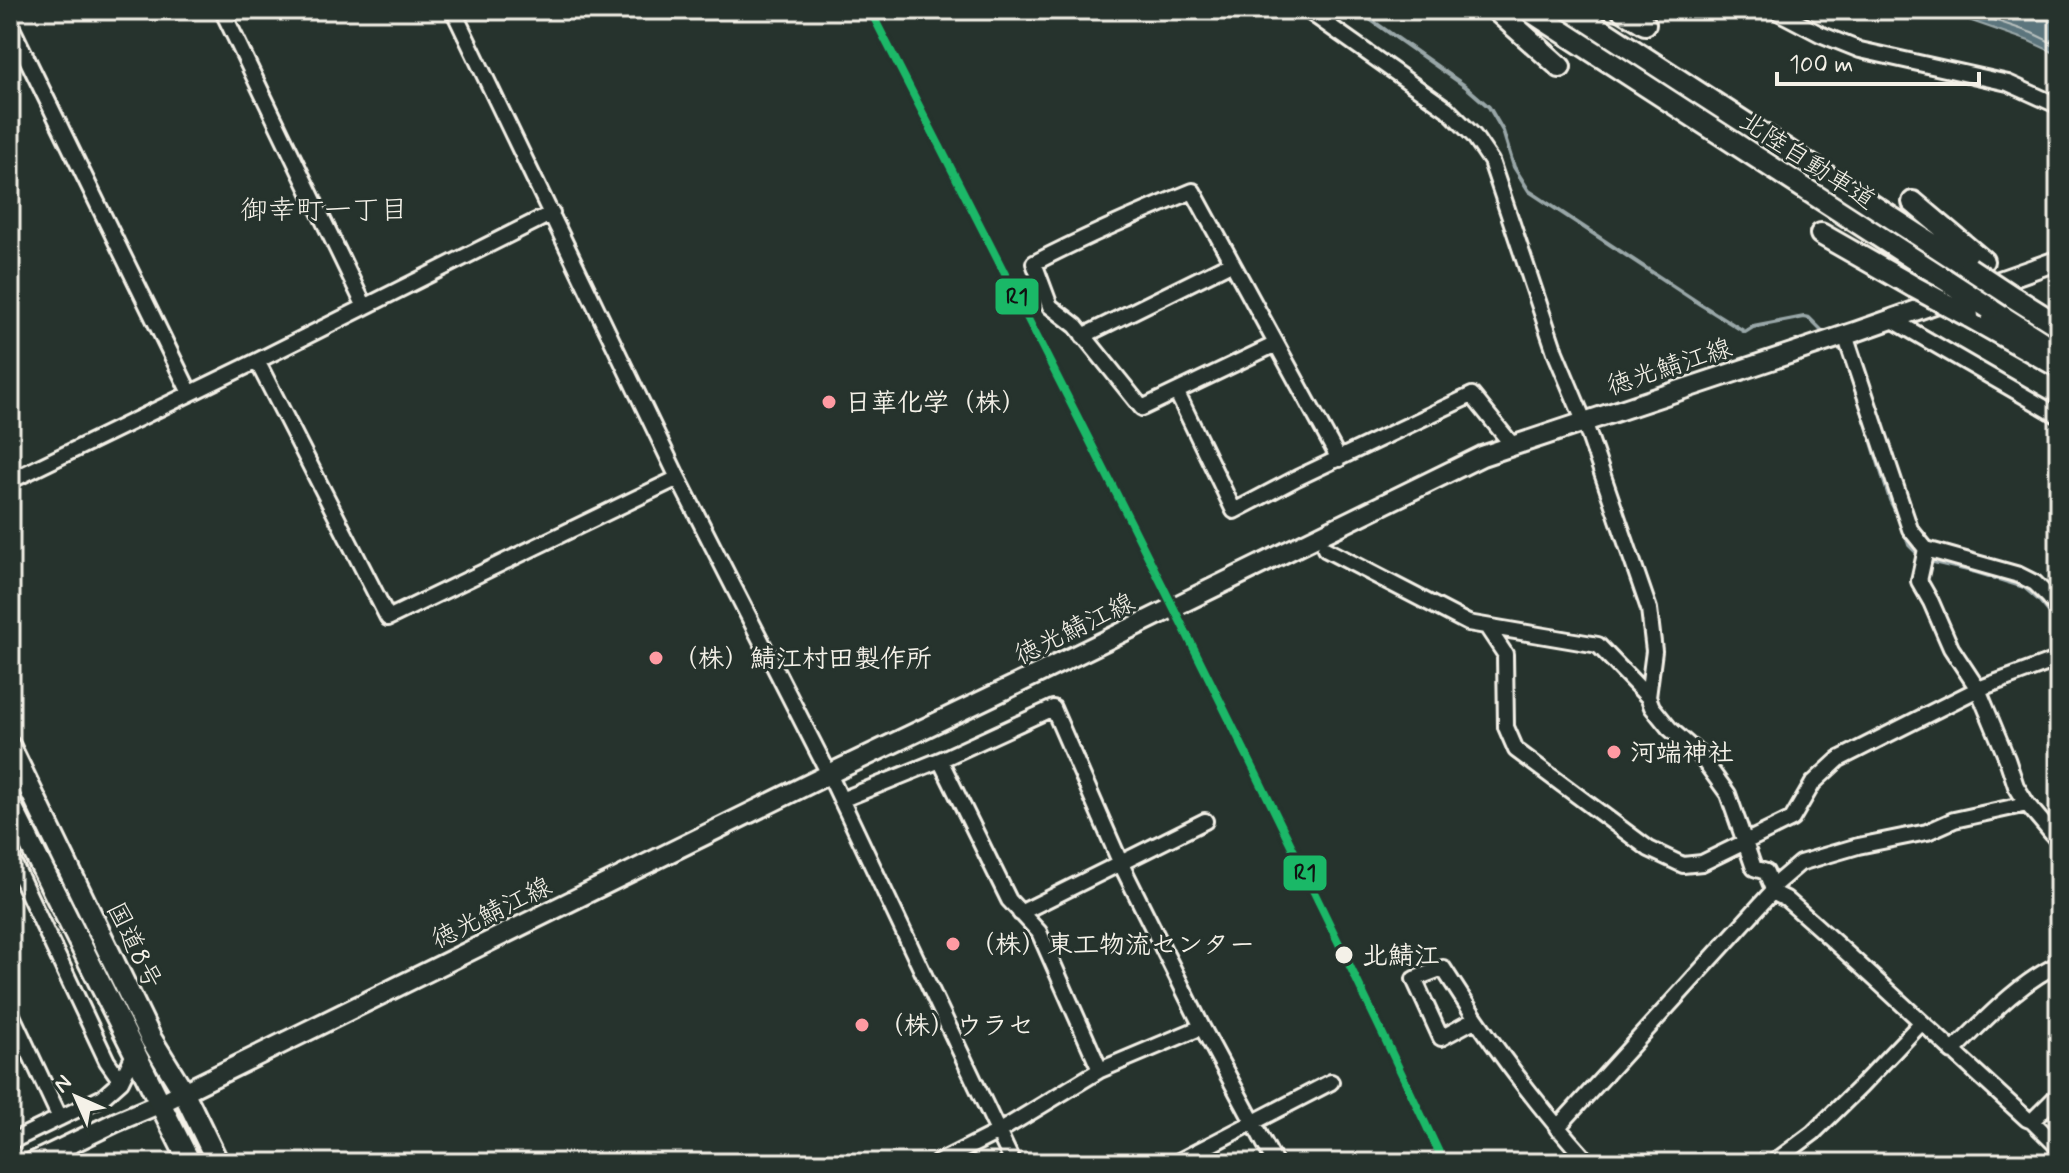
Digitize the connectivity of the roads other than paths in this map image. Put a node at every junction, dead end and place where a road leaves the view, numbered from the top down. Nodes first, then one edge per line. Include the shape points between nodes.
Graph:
1 (222, 10) edge
2 (453, 10) edge
3 (1307, 10) edge
4 (1496, 10) edge
5 (1529, 10) edge
6 (1571, 10) edge
7 (1622, 10) edge
8 (1774, 10) edge
9 (10, 24) edge
10 (1645, 24) dead end
11 (1560, 67) dead end
12 (2059, 106) edge
13 (1913, 202) dead end
14 (552, 213) junction
15 (1821, 234) dead end
16 (2059, 260) edge
17 (1231, 263) junction
18 (1976, 265) junction
19 (2019, 295) junction
20 (365, 307) junction
21 (2059, 316) edge
22 (1891, 319) junction
23 (2059, 326) edge
24 (1845, 335) junction
25 (1083, 336) junction
26 (1276, 344) junction
27 (2059, 353) edge
28 (257, 361) junction
29 (2059, 367) edge
30 (190, 393) junction
31 (1177, 393) junction
32 (2059, 416) edge
33 (1584, 421) junction
34 (1513, 446) junction
35 (1339, 459) junction
36 (678, 478) junction
37 (10, 481) edge
38 (1325, 549) dead end
39 (1926, 549) junction
40 (2059, 611) edge
41 (1487, 627) junction
42 (2059, 659) edge
43 (1978, 689) junction
44 (1648, 697) junction
45 (10, 747) edge
46 (940, 760) junction
47 (829, 774) junction
48 (841, 800) junction
49 (10, 804) edge
50 (2027, 804) junction
51 (1205, 821) dead end
52 (1746, 842) junction
53 (2059, 842) edge
54 (10, 855) edge
55 (1121, 864) junction
56 (17, 887) edge
57 (1772, 890) junction
58 (1020, 913) junction
59 (2059, 964) edge
60 (10, 1011) edge
61 (1476, 1019) junction
62 (1921, 1023) junction
63 (1202, 1027) junction
64 (25, 1041) junction
65 (10, 1048) edge
66 (135, 1052) junction
67 (1952, 1052) junction
68 (1100, 1070) junction
69 (121, 1081) junction
70 (1331, 1082) dead end
71 (183, 1091) junction
72 (2059, 1094) edge
73 (161, 1103) junction
74 (60, 1118) junction
75 (2032, 1121) junction
76 (1253, 1123) junction
77 (1557, 1128) junction
78 (998, 1132) junction
79 (10, 1142) edge
80 (2059, 1148) edge
81 (31, 1163) edge
82 (190, 1163) edge
83 (218, 1163) edge
84 (937, 1163) edge
85 (1013, 1163) edge
86 (1175, 1163) edge
87 (1275, 1163) edge
88 (1589, 1163) edge
89 (1773, 1163) edge

1 - 20 street
2 - 14 street
3 - 33 street via 1447,109 1491,161 1555,352
4 - 11 highway
5 - 27 highway, 北陸自動車道, bridge
6 - 18 highway, 北陸自動車道
7 - 10 highway
8 - 12 street via 1860,50 2008,83
9 - 30 street
13 - 18 highway
14 - 20 street
14 - 36 street
15 - 29 highway, bridge
16 - 22 main road, 徳光鯖江線
17 - 25 street
17 - 25 street via 1193,191 1034,263 1050,306
17 - 26 street
18 - 19 highway, 北陸自動車道, bridge
19 - 21 highway
19 - 23 highway, 北陸自動車道
20 - 28 street
22 - 24 main road, 徳光鯖江線
22 - 32 street
24 - 33 main road, 徳光鯖江線
24 - 39 street via 1910,529
25 - 31 street via 1142,408
26 - 31 street
26 - 35 street
28 - 30 street
28 - 36 street via 388,618
30 - 37 street
31 - 35 street via 1234,511
33 - 34 main road, 徳光鯖江線
33 - 44 street via 1649,609 1654,651
34 - 35 street via 1472,395
34 - 47 main road, 徳光鯖江線 via 1482,456
36 - 47 street
38 - 41 street via 1468,623
39 - 40 street via 2019,575 2035,583
39 - 43 street via 1919,581 1951,648
41 - 44 street via 1598,645
41 - 52 street via 1505,654 1506,727 1516,750 1649,849 1683,865 1702,863
42 - 43 street
43 - 50 street
43 - 52 street via 1839,759 1813,783 1792,819
44 - 52 street via 1728,794
45 - 71 highway, 国道8号 via 151,1039
46 - 48 street
46 - 55 street via 1053,708
46 - 58 street
47 - 48 street
47 - 71 main road, 徳光鯖江線
48 - 78 street
49 - 66 highway, 国道8号
50 - 53 street
50 - 57 street via 1800,863
51 - 55 street
52 - 57 street via 1754,868 1766,872
54 - 56 street
55 - 58 street
55 - 63 street
56 - 69 street
57 - 62 street
57 - 77 street
58 - 68 street via 1039,932
59 - 67 street via 1995,1009
60 - 64 street
61 - 61 street via 1443,968 1414,979 1441,1038
61 - 77 street
62 - 67 street
62 - 89 street via 1813,1133
63 - 68 street
63 - 76 street
64 - 65 street
64 - 74 street
66 - 69 street
66 - 73 highway, 国道8号
67 - 75 street
68 - 78 street
69 - 74 street via 103,1097
70 - 76 street
71 - 73 main road, 徳光鯖江線
71 - 83 highway, 国道8号
72 - 75 street
73 - 81 main road, 徳光鯖江線
73 - 82 highway, 国道8号
74 - 79 street
75 - 80 street
76 - 86 street
76 - 87 street
77 - 88 street
78 - 84 street
78 - 85 street

